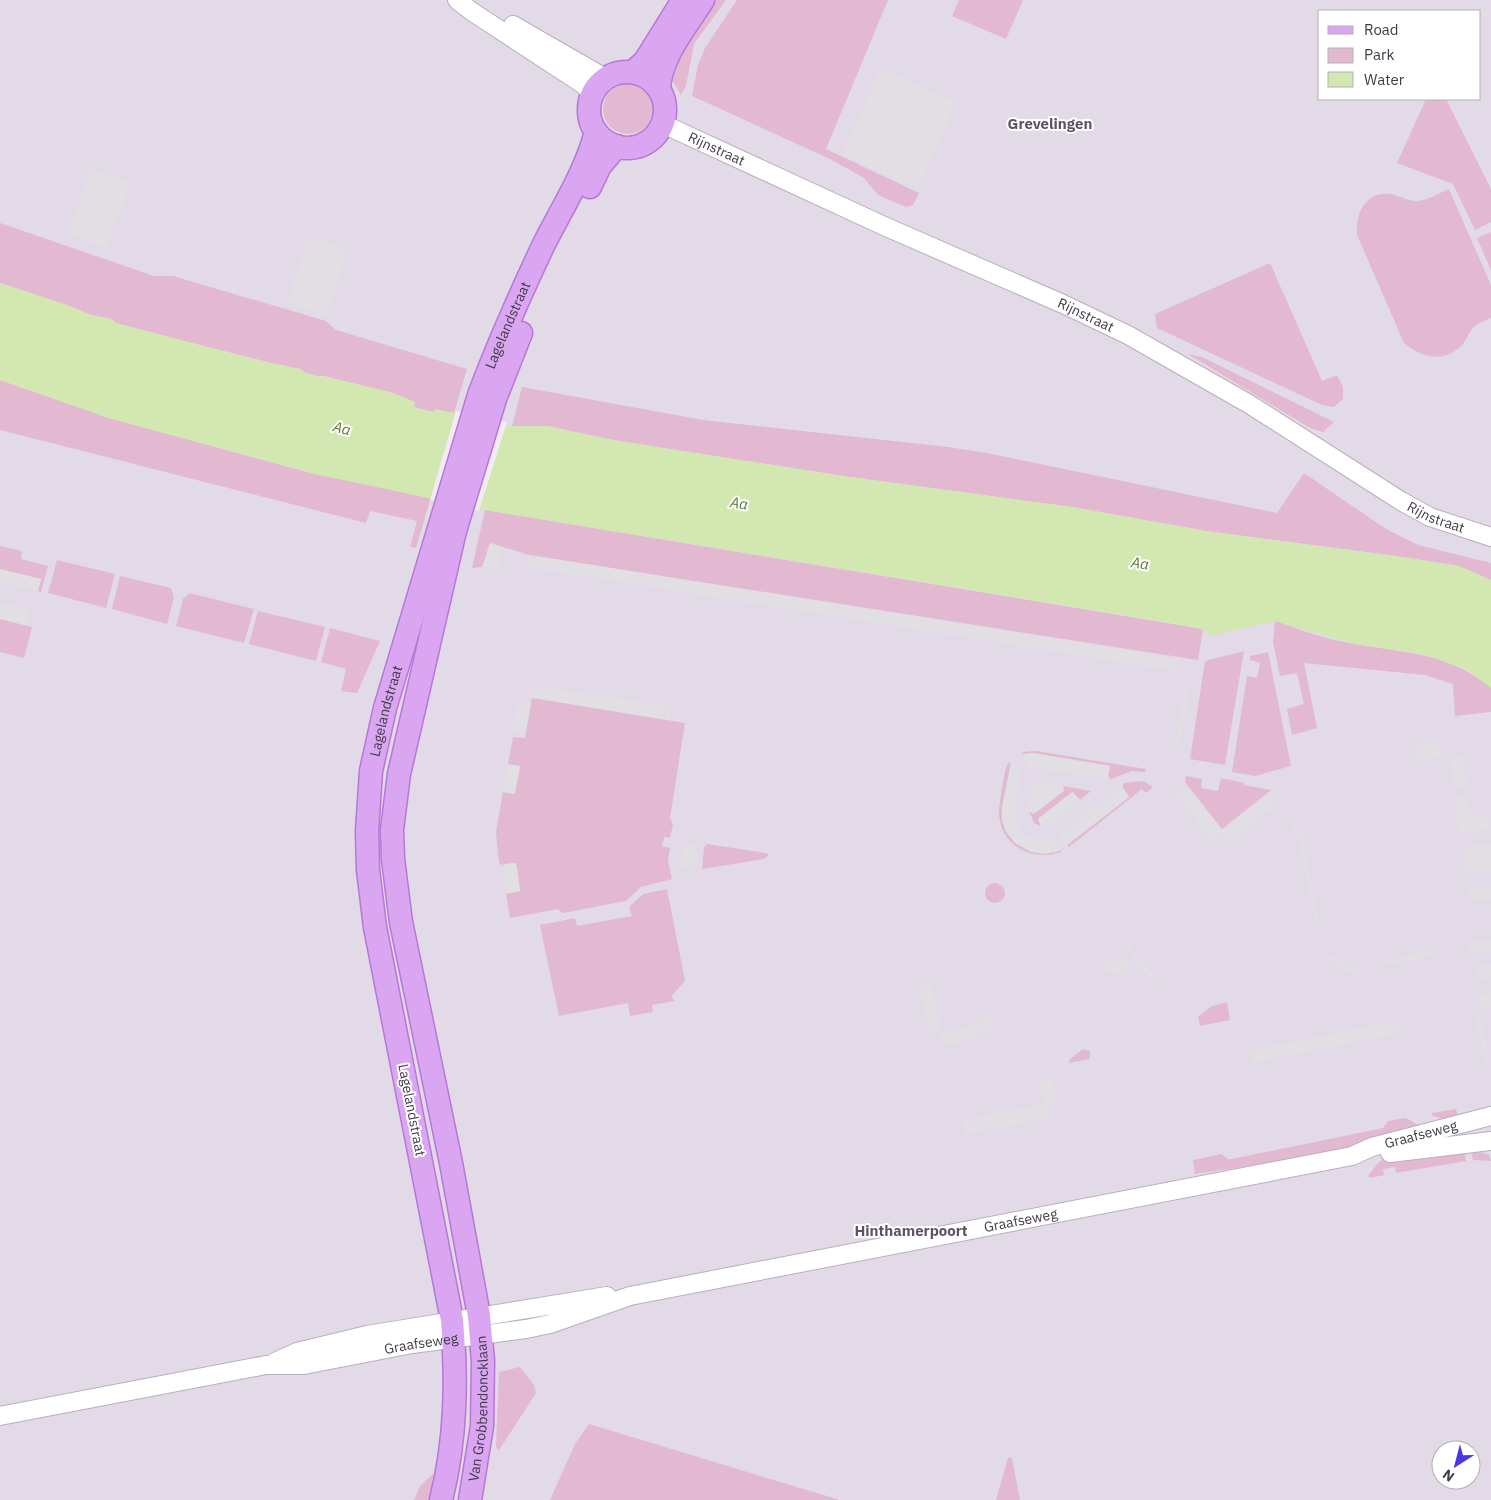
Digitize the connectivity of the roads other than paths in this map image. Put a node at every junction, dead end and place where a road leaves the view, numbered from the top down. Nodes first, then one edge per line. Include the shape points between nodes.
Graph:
1 (457, 0) edge
2 (463, 0) edge
3 (684, 0) edge
4 (703, 0) edge
5 (634, 72) junction
6 (599, 86) junction
7 (659, 88) junction
8 (662, 124) junction
9 (596, 132) junction
10 (617, 146) junction
11 (487, 397) junction
12 (447, 529) junction
13 (1491, 537) edge
14 (1491, 1116) edge
15 (1491, 1142) edge
16 (1352, 1156) junction
17 (480, 1326) junction
18 (453, 1330) junction
19 (0, 1416) edge
20 (441, 1500) edge
21 (470, 1500) edge

1 - 6 street via 584,85
2 - 6 street via 508,23
3 - 5 main road via 645,61
4 - 7 main road via 667,57
5 - 6 main road via 622,72
5 - 7 main road
6 - 9 main road via 589,109
7 - 8 main road via 664,101
8 - 10 main road via 645,144 633,148
8 - 13 street, Rijnstraat via 1128,335 1249,404 1401,501 1430,517
9 - 10 main road
9 - 11 main road, Lagelandstraat via 588,159 543,247 491,363
10 - 11 main road, Lagelandstraat via 600,166
11 - 12 main road, Lagelandstraat
12 - 17 main road, Lagelandstraat via 399,774 392,844 401,922
12 - 18 main road, Lagelandstraat via 378,736 371,771 367,844 375,927
14 - 16 street, Graafseweg via 1372,1147
15 - 16 street, Graafseweg
16 - 17 street, Graafseweg via 630,1296 550,1324
17 - 18 street, Graafseweg
17 - 21 main road, Van Grobbendoncklaan via 482,1426
18 - 19 street, Graafseweg via 367,1335 297,1352 266,1365
18 - 20 main road, Van Grobbendoncklaan via 456,1367 454,1424

